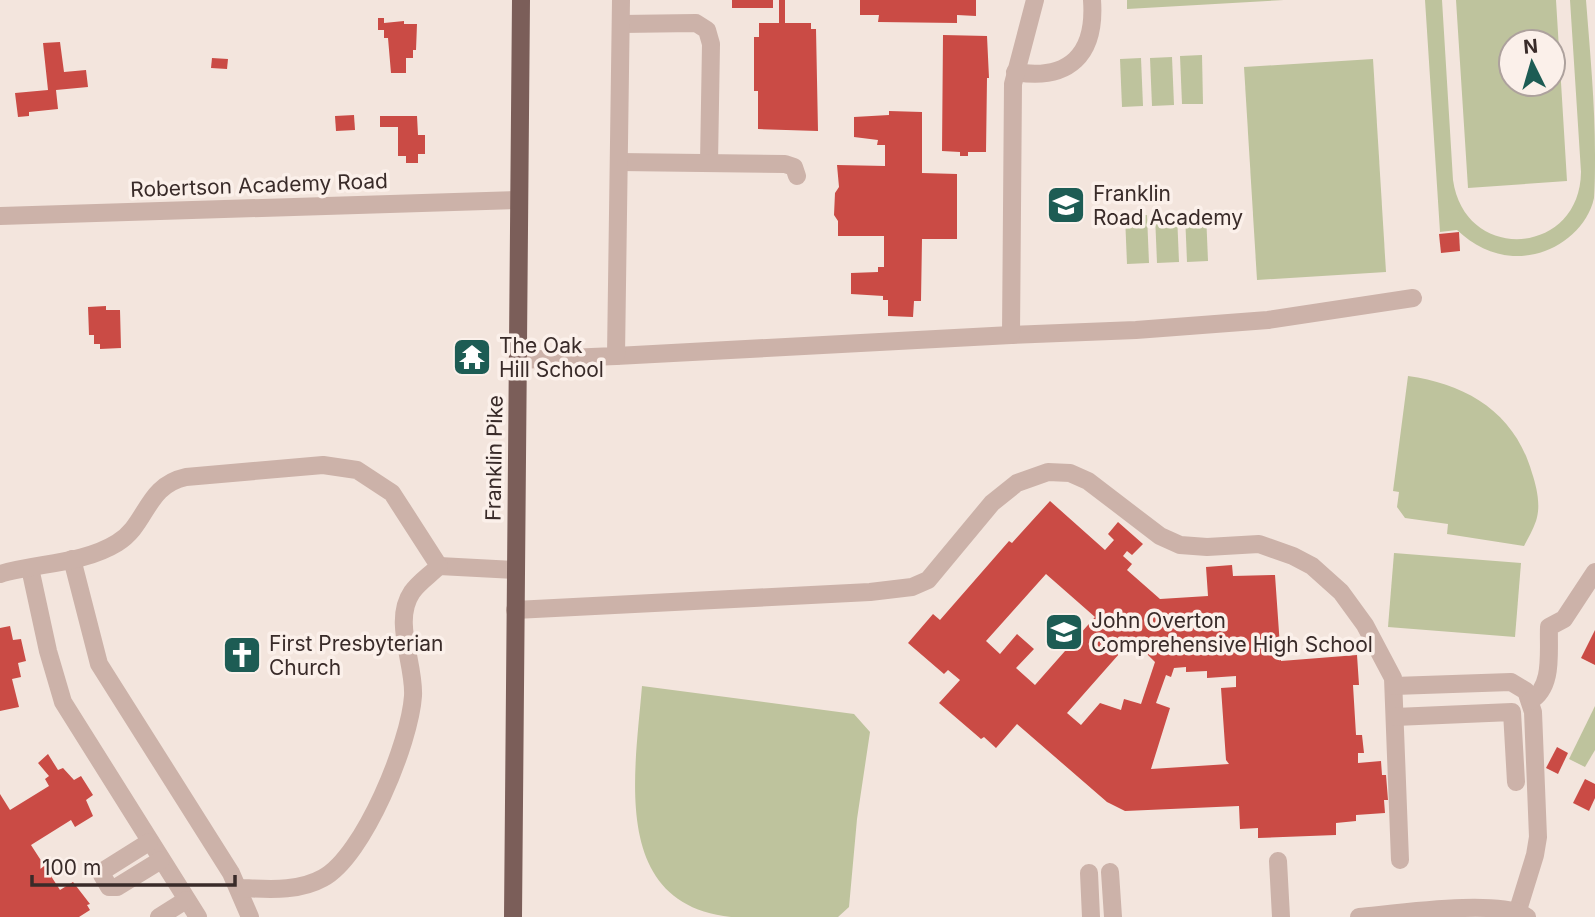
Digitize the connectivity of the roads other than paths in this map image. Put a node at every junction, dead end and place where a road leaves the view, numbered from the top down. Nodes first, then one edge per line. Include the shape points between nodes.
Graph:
1 (521, 0) edge
2 (621, 0) edge
3 (1035, 0) edge
4 (1092, 0) edge
5 (621, 24) junction
6 (1015, 72) junction
7 (619, 162) junction
8 (709, 163) junction
9 (797, 176) dead end
10 (519, 200) junction
11 (0, 216) edge
12 (1413, 298) dead end
13 (1011, 335) junction
14 (615, 356) junction
15 (518, 360) junction
16 (72, 559) junction
17 (439, 566) junction
18 (30, 568) junction
19 (516, 570) junction
20 (1595, 572) edge
21 (0, 574) edge
22 (515, 610) junction
23 (1394, 686) junction
24 (1530, 701) junction
25 (1395, 717) junction
26 (1516, 782) dead end
27 (149, 842) junction
28 (161, 860) junction
29 (1400, 860) dead end
30 (1278, 861) dead end
31 (1111, 872) dead end
32 (1089, 873) dead end
33 (240, 888) junction
34 (186, 900) junction
35 (1523, 914) edge
36 (159, 917) edge
37 (198, 917) edge
38 (250, 917) edge
39 (513, 917) edge
40 (1091, 917) edge
41 (1113, 917) edge
42 (1281, 917) edge
43 (1359, 917) edge

1 - 10 main road, Franklin Pike
2 - 5 street
3 - 6 street
4 - 6 street via 1090,36 1074,62 1057,73
5 - 7 street
5 - 8 street via 696,23 707,30 711,44
6 - 13 street
7 - 8 street
7 - 14 street
8 - 9 street via 785,164 794,167
10 - 11 street, Robertson Academy Road
10 - 15 main road, Franklin Pike
12 - 13 street via 1269,320
13 - 14 street
14 - 15 street
15 - 19 main road, Franklin Pike
16 - 17 street via 124,539 170,481 323,465 357,470 380,482 400,503
16 - 18 street
16 - 33 street via 99,664
17 - 19 street
17 - 33 street via 413,591 406,605 413,689 410,717 357,846 341,866 314,882 284,889
18 - 21 street
18 - 27 street via 63,702
19 - 22 main road, Franklin Pike
20 - 24 street via 1564,620 1549,627 1546,685
22 - 23 street via 810,596 918,586 933,576 981,513 1005,491 1029,477 1059,472 1080,476 1099,487 1169,541 1194,548 1259,544 1312,566 1354,607
22 - 39 main road, Franklin Pike
23 - 24 street via 1511,682 1527,691
23 - 25 street
24 - 35 street via 1538,837
25 - 26 street via 1512,712
25 - 29 street
27 - 28 street
27 - 28 street via 106,869 103,882 117,887
28 - 34 street
30 - 42 street
31 - 41 street
32 - 40 street
33 - 38 street
34 - 36 street
34 - 37 street
35 - 43 street via 1486,907

